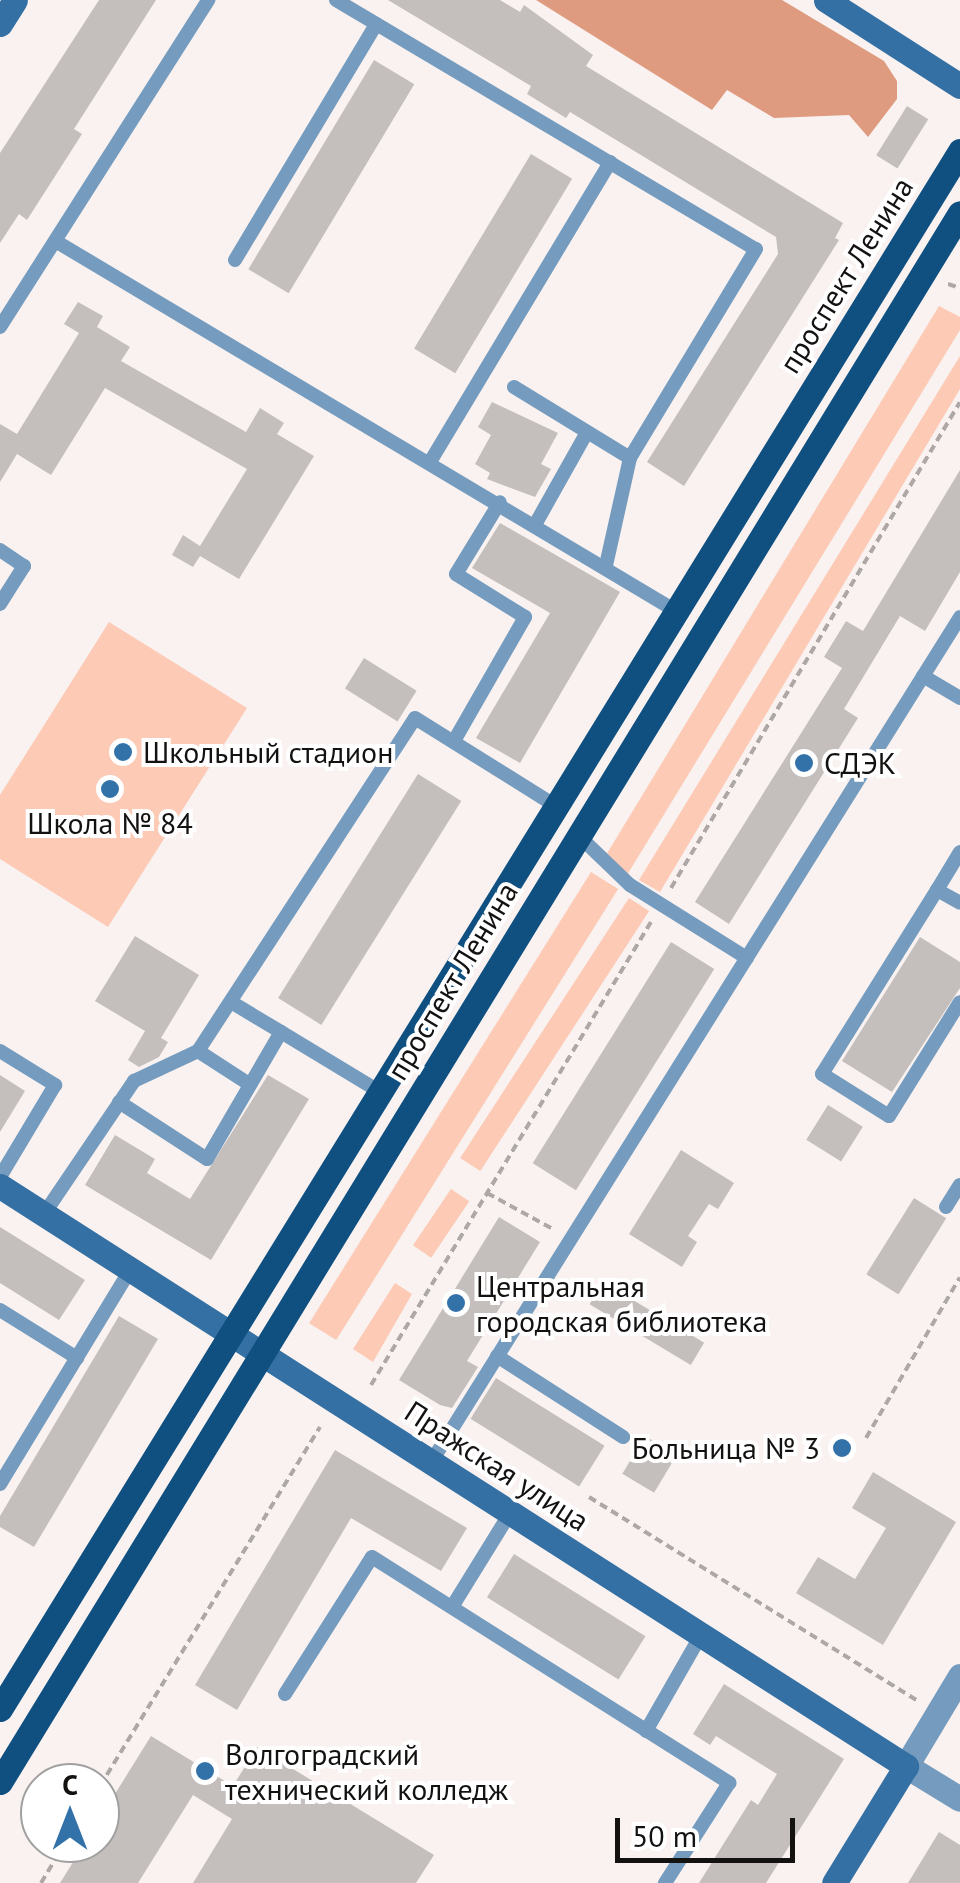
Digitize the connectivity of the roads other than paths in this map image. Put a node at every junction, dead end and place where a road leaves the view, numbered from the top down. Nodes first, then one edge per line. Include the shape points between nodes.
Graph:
1 (15, 0) edge
2 (208, 0) edge
3 (336, 0) edge
4 (826, 0) edge
5 (0, 24) edge
6 (376, 24) junction
7 (960, 86) edge
8 (960, 151) edge
9 (610, 162) junction
10 (956, 228) edge
11 (57, 242) junction
12 (235, 260) dead end
13 (0, 326) edge
14 (514, 387) dead end
15 (587, 432) junction
16 (630, 458) junction
17 (430, 462) junction
18 (500, 502) junction
19 (536, 523) junction
20 (0, 550) edge
21 (606, 565) junction
22 (0, 604) edge
23 (676, 611) junction
24 (960, 617) edge
25 (923, 676) junction
26 (960, 698) edge
27 (454, 742) junction
28 (556, 806) junction
29 (578, 836) junction
30 (960, 852) edge
31 (937, 890) junction
32 (960, 903) edge
33 (746, 958) junction
34 (232, 1002) junction
35 (960, 1002) edge
36 (280, 1032) junction
37 (0, 1051) edge
38 (198, 1051) junction
39 (250, 1084) junction
40 (380, 1092) junction
41 (120, 1102) junction
42 (0, 1177) edge
43 (960, 1185) edge
44 (0, 1186) edge
45 (946, 1207) dead end
46 (44, 1214) junction
47 (130, 1270) junction
48 (0, 1310) edge
49 (230, 1335) junction
50 (263, 1353) junction
51 (497, 1356) junction
52 (77, 1358) junction
53 (623, 1437) dead end
54 (430, 1464) junction
55 (0, 1484) edge
56 (510, 1513) junction
57 (452, 1607) junction
58 (701, 1635) junction
59 (960, 1676) edge
60 (286, 1694) dead end
61 (0, 1709) edge
62 (646, 1731) junction
63 (906, 1766) junction
64 (0, 1782) edge
65 (960, 1798) edge
66 (665, 1883) edge
67 (834, 1883) edge

1 - 5 street
2 - 11 lane
3 - 6 lane
4 - 7 street
6 - 9 lane
6 - 12 lane
8 - 23 main road, проспект Ленина
9 - 16 lane via 756,249
9 - 17 lane
10 - 29 main road, проспект Ленина
11 - 13 lane
11 - 17 lane
14 - 15 lane
15 - 16 lane
15 - 19 lane
16 - 21 lane
17 - 18 lane
18 - 19 lane
18 - 27 lane via 456,574 525,617
19 - 21 lane
20 - 22 lane via 24,566
21 - 23 lane
23 - 28 main road, проспект Ленина
24 - 25 lane
25 - 26 lane
25 - 33 lane
27 - 28 lane
27 - 34 lane via 414,718
28 - 40 main road, проспект Ленина
29 - 33 lane via 630,885
29 - 50 main road, проспект Ленина
30 - 31 lane
31 - 32 lane
31 - 35 lane via 822,1074 889,1116
33 - 51 lane
34 - 36 lane
34 - 38 lane
36 - 39 lane
36 - 40 lane
37 - 42 lane via 55,1085
38 - 39 lane
38 - 41 lane via 134,1081
39 - 41 lane via 208,1160
40 - 49 main road, проспект Ленина
41 - 46 lane
43 - 45 lane
44 - 46 street, Пражская улица
46 - 47 street, Пражская улица
47 - 49 street, Пражская улица
47 - 52 lane
48 - 52 lane
49 - 50 street, Пражская улица
49 - 61 main road, проспект Ленина
50 - 54 street, Пражская улица
50 - 64 main road, проспект Ленина
51 - 53 lane
51 - 54 lane
52 - 55 lane
54 - 56 street, Пражская улица
56 - 57 lane
56 - 58 street, Пражская улица
57 - 60 lane via 372,1557
57 - 62 lane
58 - 62 lane
58 - 63 street, Пражская улица
59 - 63 street
62 - 66 lane via 728,1783
63 - 65 street, Пражская улица
63 - 67 street

